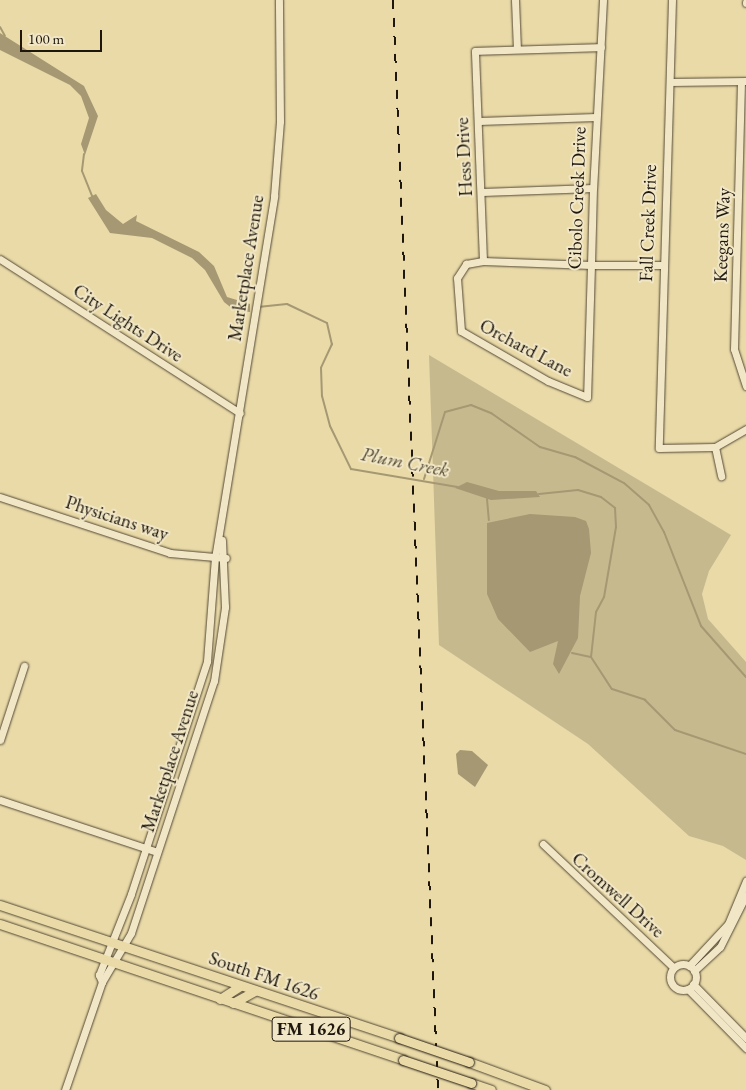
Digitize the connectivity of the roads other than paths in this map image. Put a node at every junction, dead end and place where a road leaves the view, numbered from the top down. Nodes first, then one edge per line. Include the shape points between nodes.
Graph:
1 (279, 0) edge
2 (514, 0) edge
3 (603, 0) edge
4 (672, 0) edge
5 (601, 47) junction
6 (517, 49) junction
7 (744, 81) edge
8 (670, 82) junction
9 (596, 117) junction
10 (479, 121) junction
11 (593, 188) junction
12 (743, 188) edge
13 (482, 192) junction
14 (0, 259) edge
15 (483, 261) junction
16 (591, 265) junction
17 (663, 265) junction
18 (746, 386) edge
19 (587, 397) joint
20 (240, 413) junction
21 (746, 429) edge
22 (715, 446) junction
23 (722, 476) dead end
24 (0, 497) edge
25 (221, 540) junction
26 (215, 558) junction
27 (226, 558) junction
28 (24, 666) dead end
29 (0, 740) edge
30 (0, 800) edge
31 (543, 844) dead end
32 (145, 848) junction
33 (156, 852) junction
34 (746, 881) edge
35 (746, 895) edge
36 (0, 905) edge
37 (0, 924) edge
38 (113, 942) junction
39 (125, 946) junction
40 (104, 960) junction
41 (116, 965) junction
42 (674, 968) junction
43 (692, 969) junction
44 (102, 982) junction
45 (240, 986) junction
46 (690, 986) junction
47 (255, 991) junction
48 (220, 999) junction
49 (233, 1003) junction
50 (746, 1038) edge
51 (746, 1048) edge
52 (65, 1090) edge
53 (491, 1090) edge
54 (544, 1090) edge

1 - 20 street, Marketplace Avenue via 280,121 260,292
2 - 6 street
3 - 5 street, Cibolo Creek Drive
4 - 8 street, Fall Creek Drive
5 - 6 street
5 - 9 street, Cibolo Creek Drive
6 - 10 street, Hess Drive via 475,51
7 - 8 street
7 - 12 street, Keegans Way
8 - 17 street, Fall Creek Drive
9 - 10 street
9 - 11 street, Cibolo Creek Drive
10 - 13 street, Hess Drive
11 - 13 street
11 - 16 street, Cibolo Creek Drive
12 - 18 street, Keegans Way via 734,349
13 - 15 street, Hess Drive
14 - 20 street, City Lights Drive
15 - 16 street
15 - 19 street, Orchard Lane via 466,264 457,278 461,331 548,381
16 - 17 street
16 - 19 street, Cibolo Creek Drive
17 - 22 street, Fall Creek Drive via 658,448
20 - 25 street, Marketplace Avenue
21 - 22 street
22 - 23 street
24 - 26 street, Physicians way via 170,553
25 - 26 street, Marketplace Avenue
25 - 27 street, Marketplace Avenue
26 - 27 street, Physicians way
26 - 32 street, Marketplace Avenue via 207,661
27 - 33 street, Marketplace Avenue via 219,662
28 - 29 street
30 - 32 street
31 - 42 street, Cromwell Drive
32 - 33 street
32 - 38 street, Marketplace Avenue
33 - 39 street, Marketplace Avenue
34 - 43 street via 728,924
35 - 43 street via 720,947
36 - 38 main road, South FM 1626 / FM 1626
37 - 40 main road, South FM 1626 / FM 1626
38 - 39 main road, South FM 1626 / FM 1626
38 - 40 street, Marketplace Avenue
39 - 41 street, Marketplace Avenue
39 - 45 main road, South FM 1626 / FM 1626
40 - 41 main road, South FM 1626 / FM 1626
40 - 44 street, Marketplace Avenue
41 - 44 street, Marketplace Avenue
41 - 48 main road, South FM 1626 / FM 1626
42 - 43 street
42 - 46 street via 672,983
43 - 46 street
44 - 52 street, Marketplace Avenue
45 - 47 main road, South FM 1626 / FM 1626
45 - 48 main road
46 - 50 street
46 - 51 street
47 - 49 main road
47 - 54 main road, South FM 1626 / FM 1626, bridge
48 - 49 main road, South FM 1626 / FM 1626
49 - 53 main road, South FM 1626 / FM 1626, bridge

